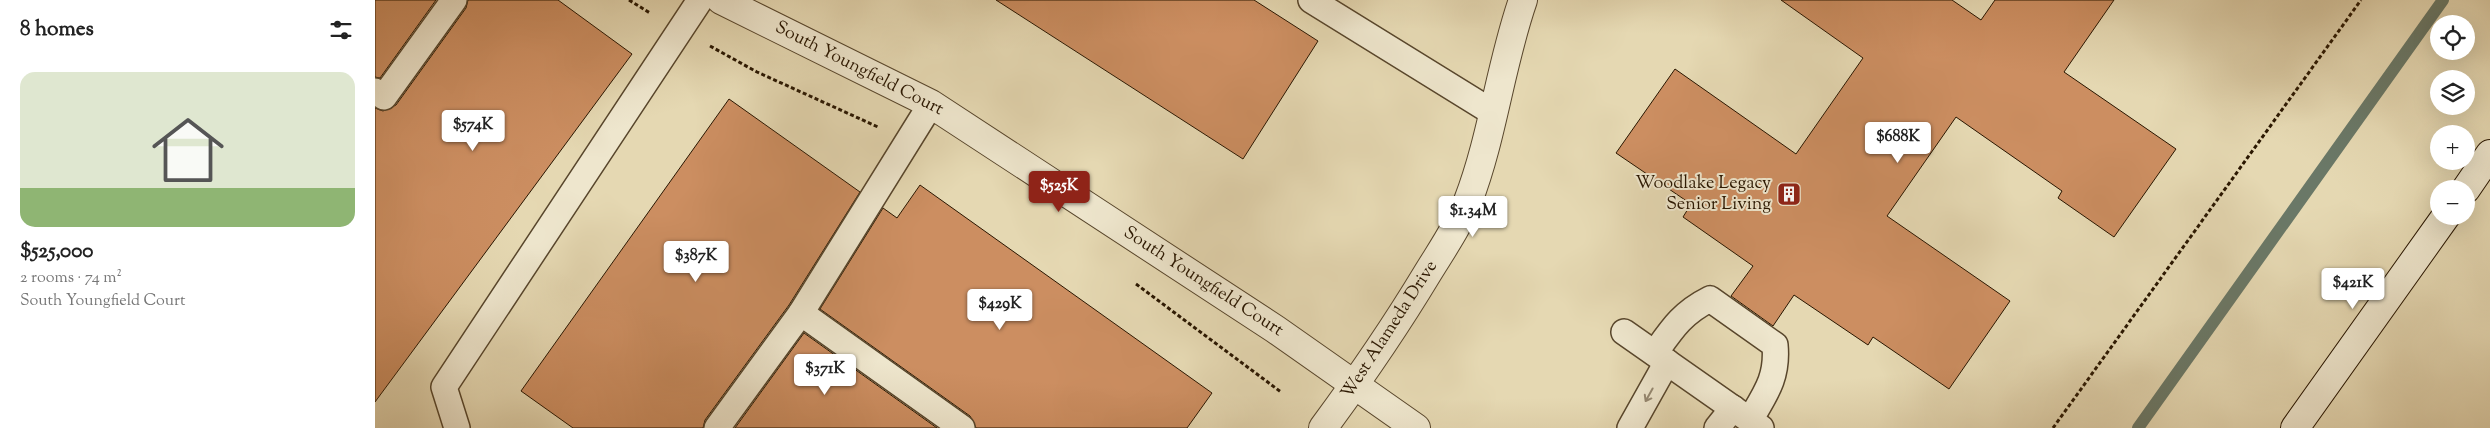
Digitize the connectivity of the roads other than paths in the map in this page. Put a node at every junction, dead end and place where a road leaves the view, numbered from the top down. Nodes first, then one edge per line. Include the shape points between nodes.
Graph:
1 (454, 0) edge
2 (699, 0) edge
3 (721, 0) edge
4 (1311, 0) edge
5 (1523, 0) edge
6 (378, 99) edge
7 (931, 104) junction
8 (1492, 112) junction
9 (2490, 154) edge
10 (2471, 180) edge
11 (2440, 225) edge
12 (801, 313) junction
13 (1624, 332) dead end
14 (1661, 357) junction
15 (1355, 387) junction
16 (1748, 418) edge
17 (457, 428) edge
18 (717, 428) edge
19 (962, 428) edge
20 (1323, 428) edge
21 (1416, 428) edge
22 (1630, 428) edge
23 (1717, 428) edge
24 (2295, 428) edge

1 - 6 lane
2 - 17 lane via 444,387
3 - 7 street, South Youngfield Court
4 - 8 lane
5 - 8 street, West Alameda Drive via 1512,30
7 - 12 lane
7 - 15 street, South Youngfield Court via 1275,329
8 - 15 street, West Alameda Drive via 1468,202 1445,245
9 - 10 street
11 - 24 street
12 - 18 lane
12 - 19 lane
13 - 14 lane
14 - 16 lane
14 - 16 lane via 1676,323 1692,308 1710,299 1775,344 1777,362 1771,386
14 -> 22 lane
15 - 20 street, West Alameda Drive
15 - 21 street, South Youngfield Court
16 - 23 lane

